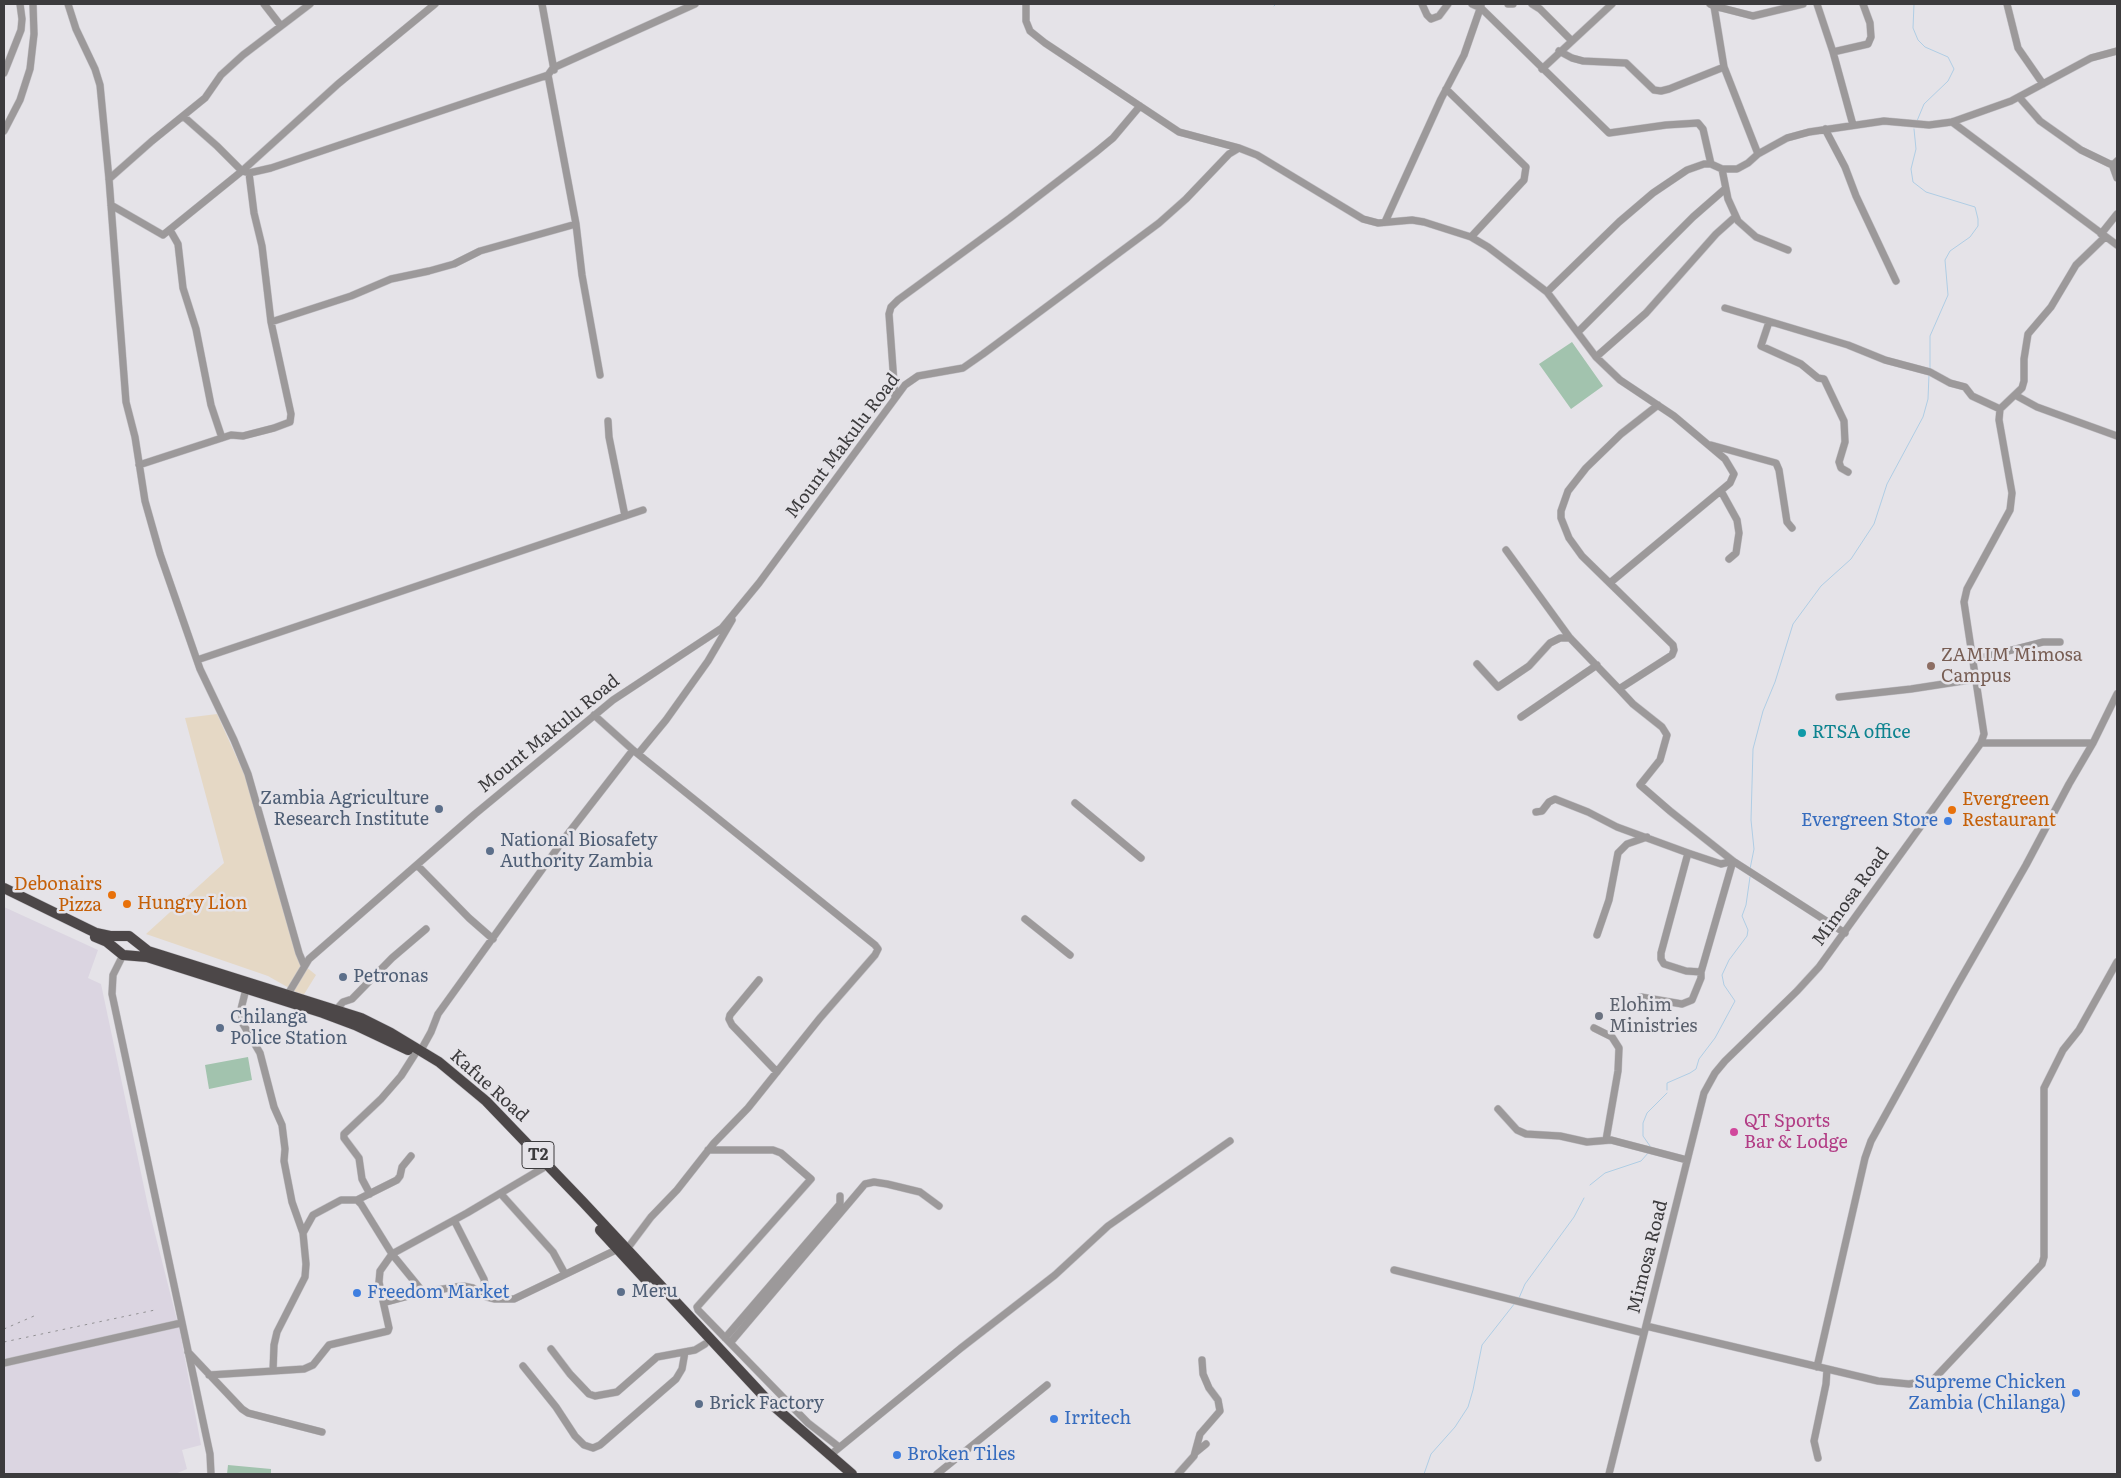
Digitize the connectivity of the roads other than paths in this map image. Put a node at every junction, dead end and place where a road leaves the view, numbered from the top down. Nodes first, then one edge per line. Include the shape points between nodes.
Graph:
1 (20, 4) edge
2 (33, 4) edge
3 (68, 4) edge
4 (264, 4) edge
5 (310, 4) edge
6 (435, 4) edge
7 (542, 4) edge
8 (695, 4) edge
9 (1026, 4) edge
10 (1422, 4) edge
11 (1448, 4) edge
12 (1472, 4) edge
13 (1508, 4) edge
14 (1513, 4) edge
15 (1532, 4) edge
16 (1612, 4) edge
17 (1803, 4) edge
18 (1817, 4) edge
19 (1863, 4) edge
20 (2007, 4) edge
21 (1712, 5) edge
22 (1481, 6) edge
23 (281, 26) junction
24 (1571, 40) junction
25 (1559, 51) junction
26 (2117, 51) edge
27 (1833, 52) junction
28 (1724, 67) junction
29 (1542, 68) junction
30 (552, 72) junction
31 (4, 73) edge
32 (2043, 84) junction
33 (1446, 89) junction
34 (2019, 97) junction
35 (1140, 106) junction
36 (183, 116) junction
37 (1952, 122) junction
38 (1853, 125) junction
39 (1825, 129) junction
40 (4, 131) edge
41 (1239, 148) junction
42 (1758, 154) junction
43 (2115, 163) edge
44 (1711, 164) junction
45 (1722, 169) junction
46 (245, 172) junction
47 (2117, 178) edge
48 (109, 180) junction
49 (1726, 189) junction
50 (111, 205) junction
51 (2117, 214) edge
52 (1735, 217) junction
53 (1385, 222) junction
54 (576, 224) junction
55 (170, 230) junction
56 (2103, 235) junction
57 (1471, 238) junction
58 (2117, 245) edge
59 (1788, 250) dead end
60 (1896, 281) dead end
61 (1547, 292) junction
62 (1725, 308) dead end
63 (271, 322) junction
64 (1769, 322) junction
65 (1578, 332) junction
66 (1596, 357) junction
67 (600, 375) dead end
68 (2015, 395) junction
69 (895, 397) junction
70 (1658, 405) junction
71 (2000, 409) junction
72 (608, 420) dead end
73 (2117, 436) edge
74 (222, 438) junction
75 (1708, 444) junction
76 (139, 464) junction
77 (1848, 472) dead end
78 (1721, 491) junction
79 (643, 510) dead end
80 (625, 516) junction
81 (1792, 528) dead end
82 (1506, 550) dead end
83 (1729, 559) dead end
84 (1611, 582) junction
85 (736, 613) junction
86 (1570, 638) junction
87 (2060, 642) dead end
88 (196, 660) junction
89 (1973, 660) junction
90 (1477, 664) dead end
91 (1597, 665) junction
92 (1976, 679) junction
93 (1619, 688) junction
94 (2117, 694) edge
95 (1839, 697) dead end
96 (594, 715) junction
97 (1521, 717) dead end
98 (1981, 743) junction
99 (2093, 743) junction
100 (636, 752) junction
101 (1075, 803) dead end
102 (1536, 812) dead end
103 (1647, 837) junction
104 (1688, 853) junction
105 (1141, 858) dead end
106 (1733, 861) junction
107 (417, 865) junction
108 (4, 888) edge
109 (4, 895) edge
110 (1025, 919) dead end
111 (426, 929) dead end
112 (1845, 933) junction
113 (1597, 935) dead end
114 (126, 936) junction
115 (493, 939) junction
116 (137, 942) junction
117 (124, 954) junction
118 (1070, 955) dead end
119 (2117, 962) edge
120 (304, 964) junction
121 (1701, 972) junction
122 (759, 980) dead end
123 (246, 989) junction
124 (288, 994) junction
125 (1642, 997) dead end
126 (336, 1010) junction
127 (1594, 1028) dead end
128 (418, 1052) junction
129 (777, 1072) junction
130 (1498, 1109) dead end
131 (1606, 1140) junction
132 (1230, 1141) dead end
133 (708, 1150) junction
134 (411, 1156) dead end
135 (1687, 1160) junction
136 (543, 1168) junction
137 (370, 1194) junction
138 (501, 1194) junction
139 (840, 1196) dead end
140 (357, 1200) junction
141 (939, 1206) dead end
142 (454, 1220) junction
143 (302, 1233) junction
144 (622, 1249) junction
145 (392, 1254) junction
146 (1394, 1270) dead end
147 (565, 1274) junction
148 (422, 1292) junction
149 (487, 1297) junction
150 (384, 1300) junction
151 (181, 1323) junction
152 (1646, 1326) junction
153 (1644, 1334) junction
154 (728, 1340) junction
155 (705, 1344) junction
156 (551, 1348) dead end
157 (719, 1350) junction
158 (187, 1352) junction
159 (685, 1352) junction
160 (1202, 1360) dead end
161 (4, 1363) edge
162 (522, 1366) dead end
163 (1817, 1367) junction
164 (1827, 1369) junction
165 (273, 1371) junction
166 (209, 1375) junction
167 (1047, 1385) dead end
168 (777, 1390) junction
169 (767, 1400) junction
170 (322, 1432) dead end
171 (1206, 1444) dead end
172 (839, 1447) junction
173 (1195, 1453) junction
174 (829, 1456) junction
175 (1818, 1458) dead end
176 (211, 1474) edge
177 (842, 1474) edge
178 (852, 1474) edge
179 (937, 1474) edge
180 (1178, 1474) edge
181 (1609, 1474) edge

1 - 31 street via 21,30
2 - 40 street via 30,69 20,100
3 - 48 street via 100,85
4 - 23 street
5 - 23 street
6 - 46 street via 338,84
7 - 30 street
8 - 30 street
9 - 35 street via 1030,31
10 - 11 street via 1431,19 1439,16
12 - 22 street
13 - 14 street
15 - 24 street
16 - 24 street
17 - 21 street via 1753,16
18 - 27 street
19 - 27 street via 1870,23 1868,44
20 - 32 street via 2018,48
21 - 28 street
22 - 29 street
22 - 33 street via 1464,55
23 - 36 street via 228,69 205,98
24 - 25 street
25 - 28 street via 1584,62 1626,63 1654,90 1661,91
25 - 29 street
26 - 32 street via 2091,58
27 - 38 street
28 - 42 street
29 - 44 street via 1609,133 1698,123 1704,129
30 - 46 street via 271,168
30 - 54 street
32 - 34 street
33 - 53 street
33 - 57 street via 1526,167 1524,180
34 - 37 street
34 - 43 street via 2040,121 2081,150
35 - 41 street via 1179,132
35 - 69 street via 1113,138 1096,152 891,307
36 - 46 street
36 - 48 street
37 - 38 street via 1929,125 1884,121
37 - 56 street
38 - 39 street
39 - 42 street via 1787,138
39 - 60 street
41 - 53 street via 1257,155 1363,220
41 - 69 street, Mount Makulu Road via 1229,154 1160,223 983,354 957,370 918,376 905,384
42 - 45 street via 1741,167
43 - 47 street
44 - 45 street
44 - 61 street via 1687,170 1653,194
45 - 49 street
46 - 55 street
46 - 63 street via 262,246
48 - 50 street
49 - 52 street
49 - 65 street
50 - 55 street via 158,234 163,235
50 - 76 street via 126,402
51 - 56 street
52 - 59 street via 1756,237
52 - 66 street via 1646,313
53 - 57 street via 1424,222
54 - 63 street via 480,251 454,264 391,279 351,296
54 - 67 street
55 - 74 street via 178,244 183,288 196,328 211,405
56 - 58 street
56 - 68 street via 2076,265 2051,307 2028,334 2024,351 2024,381
57 - 61 street
61 - 65 street
62 - 64 street
63 - 74 street via 290,422 254,434
64 - 71 street via 1930,372 1965,387 1972,396
64 - 77 street via 1761,346 1801,364 1824,379 1844,421 1845,442 1839,462 1841,468
65 - 66 street
66 - 70 street via 1620,380
68 - 71 street
68 - 73 street via 2037,408
69 - 85 street, Mount Makulu Road
70 - 75 street
70 - 84 street via 1595,459 1562,502 1561,518 1569,538 1596,571
71 - 89 street via 2012,502 2008,518 1967,589 1964,602
72 - 80 street
74 - 76 street
75 - 78 street via 1733,470 1733,477
75 - 81 street via 1776,463 1787,522
76 - 88 street via 156,539
78 - 83 street via 1737,520 1740,533 1736,554
78 - 84 street
79 - 80 street
80 - 88 street
82 - 86 street
84 - 93 street via 1673,645 1674,650 1666,660
85 - 96 street, Mount Makulu Road via 712,635
85 - 100 street via 724,637 666,720
86 - 90 street via 1550,643 1538,658 1502,686 1495,685
86 - 91 street
87 - 89 street via 2043,642
88 - 120 street via 248,774
89 - 92 street
91 - 93 street
91 - 97 street
92 - 95 street
92 - 98 street via 1984,734
93 - 106 street via 1667,735 1660,760 1640,785
94 - 99 street
96 - 100 street
96 - 107 street, Mount Makulu Road
98 - 99 street
98 - 112 street, Mimosa Road
99 - 163 street via 1871,1141
100 - 115 street via 564,839
100 - 129 street via 877,948 875,956
101 - 105 street
102 - 103 street via 1542,811 1555,799 1616,827
103 - 104 street
103 - 113 street via 1627,844 1618,853 1609,900
104 - 106 street via 1720,864
104 - 121 street via 1660,954 1664,964
106 - 112 street
106 - 121 street
107 - 115 street
107 - 120 street, Mount Makulu Road
108 - 114 highway via 96,933
109 - 117 highway, Kafue Road / T2 via 107,942
110 - 118 street
111 - 126 street via 352,999 342,1002
112 - 135 street, Mimosa Road via 1809,979 1715,1073 1704,1093
114 - 116 highway
114 - 117 highway via 118,943
115 - 128 street via 438,1014
116 - 117 highway via 137,950
116 - 124 highway, Kafue Road / T2 via 148,950
117 - 123 highway, Kafue Road / T2 via 147,957
117 - 151 street via 113,975 112,994
119 - 164 street via 2079,1030 2063,1050 2044,1088 2044,1257 2039,1268 1930,1381 1894,1384
120 - 124 street, Mount Makulu Road
121 - 125 street via 1692,1000 1687,1003
122 - 129 street via 730,1014 730,1019
123 - 128 highway, Kafue Road / T2 via 356,1025
123 - 143 street via 241,1010 242,1024 260,1053 282,1125 284,1161
124 - 126 highway, Kafue Road / T2
126 - 128 highway, Kafue Road / T2 via 383,1029
127 - 131 street via 1612,1037 1619,1048
128 - 136 highway, Kafue Road / T2 via 469,1094
128 - 137 street via 386,1093 344,1134 359,1158 362,1179
128 - 144 highway, Kafue Road / T2 via 452,1071 486,1101
129 - 133 street
130 - 131 street via 1517,1130 1526,1134 1587,1142
131 - 135 street
132 - 172 street via 1108,1226 1055,1275
133 - 144 street via 677,1190
133 - 154 street via 773,1150 812,1179 697,1307
134 - 137 street via 397,1180
135 - 152 street, Mimosa Road
136 - 138 street
136 - 144 highway, Kafue Road / T2
137 - 140 street
138 - 142 street
138 - 147 street via 553,1252
139 - 154 street via 840,1204
140 - 143 street via 341,1200 316,1213
140 - 145 street
141 - 154 street via 920,1192 874,1182 865,1184
142 - 145 street
142 - 149 street via 484,1280
143 - 165 street via 305,1277 277,1332
144 - 147 street
144 - 155 highway, Kafue Road / T2
144 - 157 highway, Kafue Road / T2
145 - 148 street
145 - 150 street via 380,1271
146 - 153 street
147 - 149 street via 514,1299
148 - 149 street via 463,1286
148 - 150 street
150 - 165 street via 388,1331 329,1346 313,1365 304,1369
151 - 158 street
151 - 161 street
152 - 153 street, Mimosa Road
152 - 163 street
153 - 181 street, Mimosa Road
154 - 157 street
154 - 168 street
155 - 159 street
155 - 177 highway, Kafue Road / T2 via 784,1425
156 - 159 street via 570,1374 595,1396 617,1392 657,1357
157 - 169 highway, Kafue Road / T2
158 - 166 street
158 - 176 street via 210,1454
159 - 162 street via 682,1369 676,1379 607,1440 593,1448 575,1436
160 - 173 street via 1203,1374 1218,1400 1220,1411 1199,1436
163 - 164 street
164 - 175 street via 1814,1441
165 - 166 street
166 - 170 street via 248,1413
167 - 179 street
168 - 169 street
168 - 172 street via 808,1423
169 - 174 highway, Kafue Road / T2
171 - 173 street
172 - 174 street
173 - 180 street
174 - 178 highway, Kafue Road / T2

